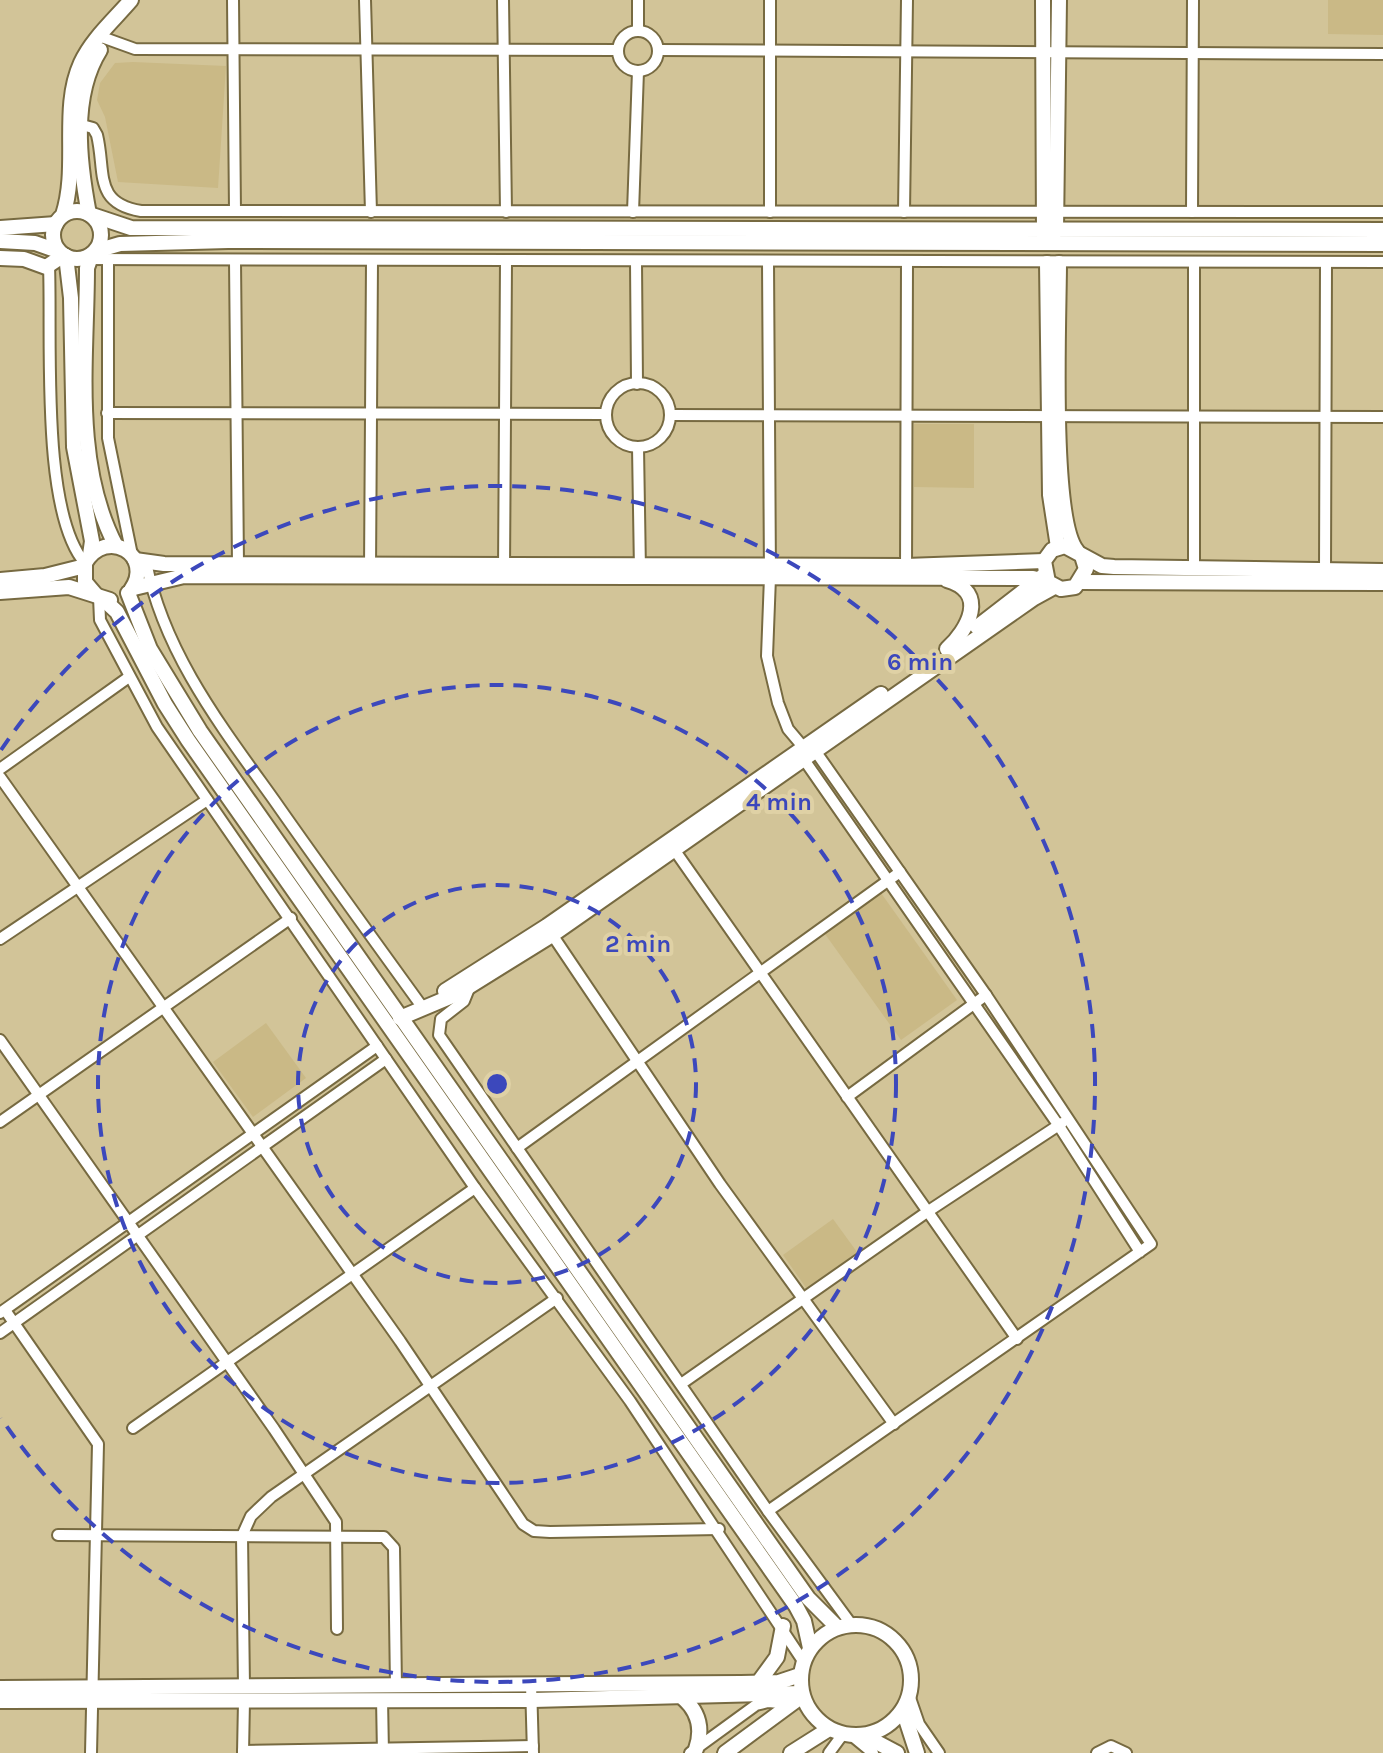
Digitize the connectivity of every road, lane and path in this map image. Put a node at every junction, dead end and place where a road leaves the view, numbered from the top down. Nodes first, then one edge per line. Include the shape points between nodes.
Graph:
1 (131, 0) edge
2 (142, 0) edge
3 (233, 0) edge
4 (365, 0) edge
5 (503, 0) edge
6 (638, 0) edge
7 (770, 0) edge
8 (907, 0) edge
9 (1043, 0) edge
10 (1059, 0) edge
11 (1193, 0) edge
12 (638, 31) junction
13 (103, 38) junction
14 (233, 49) junction
15 (364, 49) junction
16 (503, 50) junction
17 (618, 50) junction
18 (658, 50) junction
19 (769, 50) junction
20 (907, 51) junction
21 (1043, 52) junction
22 (1059, 52) junction
23 (1192, 53) junction
24 (1383, 54) edge
25 (638, 71) junction
26 (82, 125) junction
27 (235, 211) junction
28 (371, 212) junction
29 (506, 212) junction
30 (633, 212) junction
31 (770, 212) junction
32 (904, 212) junction
33 (1049, 212) junction
34 (1192, 212) junction
35 (1383, 212) edge
36 (90, 214) junction
37 (59, 219) junction
38 (0, 228) edge
39 (1383, 230) edge
40 (1048, 234) junction
41 (0, 241) edge
42 (1383, 244) edge
43 (78, 255) junction
44 (0, 258) edge
45 (108, 261) junction
46 (235, 261) junction
47 (372, 261) junction
48 (506, 261) junction
49 (636, 262) junction
50 (768, 262) junction
51 (907, 262) junction
52 (1194, 262) junction
53 (1326, 262) junction
54 (1383, 262) edge
55 (1053, 263) junction
56 (49, 266) junction
57 (637, 384) junction
58 (107, 413) junction
59 (371, 414) junction
60 (504, 414) junction
61 (606, 414) junction
62 (236, 415) junction
63 (670, 415) junction
64 (771, 415) junction
65 (905, 416) junction
66 (1053, 417) junction
67 (1194, 417) junction
68 (1328, 417) junction
69 (1383, 417) edge
70 (638, 447) junction
71 (116, 546) junction
72 (1058, 547) junction
73 (1080, 553) junction
74 (138, 559) junction
75 (87, 561) junction
76 (238, 564) junction
77 (1194, 570) junction
78 (370, 571) junction
79 (504, 571) junction
80 (640, 571) junction
81 (1325, 571) junction
82 (1383, 571) edge
83 (770, 572) junction
84 (906, 572) junction
85 (1046, 577) junction
86 (939, 578) junction
87 (0, 580) edge
88 (150, 582) junction
89 (1081, 582) junction
90 (1383, 583) edge
91 (131, 590) junction
92 (0, 592) edge
93 (100, 597) junction
94 (947, 649) junction
95 (129, 677) junction
96 (808, 754) junction
97 (0, 769) edge
98 (0, 777) edge
99 (207, 800) junction
100 (672, 846) junction
101 (900, 872) junction
102 (886, 881) junction
103 (75, 889) junction
104 (291, 918) junction
105 (550, 930) junction
106 (0, 939) edge
107 (761, 972) junction
108 (470, 986) junction
109 (986, 995) junction
110 (973, 1005) junction
111 (163, 1008) junction
112 (423, 1008) junction
113 (400, 1018) junction
114 (0, 1040) edge
115 (377, 1046) junction
116 (386, 1059) junction
117 (638, 1061) junction
118 (38, 1095) junction
119 (847, 1097) junction
120 (1068, 1118) junction
121 (0, 1122) edge
122 (1059, 1126) junction
123 (252, 1136) junction
124 (261, 1148) junction
125 (517, 1148) junction
126 (475, 1188) junction
127 (927, 1212) junction
128 (129, 1223) junction
129 (139, 1237) junction
130 (1140, 1252) junction
131 (352, 1274) junction
132 (557, 1298) junction
133 (803, 1299) junction
134 (2, 1312) edge
135 (14, 1324) junction
136 (0, 1333) edge
137 (1017, 1339) junction
138 (227, 1362) junction
139 (681, 1384) junction
140 (429, 1385) junction
141 (894, 1424) junction
142 (133, 1428) dead end
143 (305, 1473) junction
144 (768, 1511) junction
145 (719, 1529) junction
146 (58, 1535) dead end
147 (97, 1536) junction
148 (242, 1536) junction
149 (336, 1538) junction
150 (783, 1626) junction
151 (844, 1626) junction
152 (337, 1629) dead end
153 (804, 1661) junction
154 (758, 1683) junction
155 (531, 1684) junction
156 (396, 1687) junction
157 (0, 1688) edge
158 (244, 1694) junction
159 (93, 1695) junction
160 (909, 1695) junction
161 (683, 1698) junction
162 (799, 1698) junction
163 (382, 1699) junction
164 (533, 1700) junction
165 (0, 1701) edge
166 (903, 1710) junction
167 (846, 1733) junction
168 (533, 1750) edge
169 (383, 1751) edge
170 (693, 1751) edge
171 (243, 1752) edge
172 (91, 1753) edge
173 (725, 1753) edge
174 (791, 1753) edge
175 (829, 1753) edge
176 (873, 1753) edge
177 (897, 1753) edge
178 (917, 1753) edge
179 (939, 1753) edge
180 (1097, 1753) edge
181 (1126, 1753) edge

1 - 13 street
2 - 13 street
3 - 14 street
4 - 15 street
5 - 16 street
6 - 12 street
7 - 19 street
8 - 20 street
9 - 21 street
10 - 22 street
11 - 23 street
12 - 17 street via 623,37
12 - 18 street via 653,38
13 - 14 street via 135,49
13 - 26 street via 88,72
13 - 37 street via 81,62 74,88 72,179
14 - 15 street
14 - 27 street
15 - 16 street
15 - 28 street
16 - 17 street
16 - 29 street
17 - 25 street via 621,62
18 - 19 street
18 - 25 street via 654,62
19 - 20 street
19 - 31 street
20 - 21 street
20 - 32 street
21 - 22 street
21 - 33 street
22 - 23 street
22 - 33 street
23 - 24 street
23 - 34 street
25 - 30 street
26 - 27 street via 97,135 106,191 120,206 141,211
26 - 36 street via 83,183
27 - 28 street
28 - 29 street
29 - 30 street
30 - 31 street
31 - 32 street
32 - 33 street
33 - 34 street
33 - 40 street
34 - 35 street
36 - 37 street via 77,210
36 - 40 street via 131,228
36 - 43 street via 102,235
37 - 38 street
37 - 43 street via 53,235
39 - 40 street
40 - 42 street
40 - 43 street via 228,241 120,244
41 - 43 street via 35,243
43 - 45 street
43 - 56 street
43 - 71 street via 86,420 99,505
43 - 75 street via 72,311 74,447 92,541
44 - 56 street
45 - 46 street
45 - 58 street
46 - 47 street
46 - 62 street
47 - 48 street
47 - 59 street
48 - 49 street
48 - 60 street
49 - 50 street
49 - 57 street
50 - 51 street
50 - 64 street
51 - 55 street
51 - 65 street
52 - 53 street
52 - 55 street
52 - 67 street
53 - 54 street
53 - 68 street
55 - 66 street
56 - 75 street via 57,478 71,541
57 - 61 street via 613,394
57 - 63 street via 654,387
58 - 62 street
58 - 74 street via 113,472
59 - 60 street
59 - 62 street
59 - 78 street
60 - 61 street
60 - 79 street
61 - 70 street via 612,434
62 - 76 street
63 - 64 street
63 - 70 street via 664,434
64 - 65 street
64 - 83 street
65 - 66 street
65 - 84 street
66 - 67 street
66 - 72 street via 1050,495
66 - 73 street via 1068,534
67 - 68 street
67 - 77 street
68 - 69 street
68 - 81 street
70 - 80 street
71 - 74 street
71 - 75 street via 97,549
72 - 73 street
72 - 85 street
73 - 77 street via 1102,566
73 - 89 street via 1086,569
74 - 76 street
74 - 88 street
74 - 91 street
75 - 87 street via 45,576
75 - 93 street via 85,582
76 - 78 street
77 - 81 street
78 - 79 street
78 - 88 street via 184,576
79 - 80 street
80 - 83 street
81 - 82 street
83 - 84 street
83 - 96 street via 770,682 788,729
84 - 85 street
84 - 86 street
85 - 86 street
85 - 89 street via 1069,589
85 - 94 street
85 - 96 street
86 - 94 street via 961,588 971,607 967,628
88 - 91 street
88 - 112 street via 184,667 212,712
89 - 90 street
91 - 93 street via 120,598
91 - 113 street via 150,649 200,731
92 - 93 street via 59,587
93 - 95 street via 100,620
93 - 153 street via 117,612 188,740 796,1606 807,1630
94 - 96 street
95 - 97 street
95 - 99 street
96 - 100 street
96 - 101 street
96 - 102 street
98 - 103 street
99 - 103 street
99 - 104 street
100 - 105 street
100 - 107 street
101 - 102 street
101 - 109 street
102 - 107 street
102 - 110 street
103 - 106 street
103 - 111 street
104 - 111 street
104 - 115 street
105 - 108 street
105 - 112 street via 477,968
105 - 117 street
107 - 117 street
107 - 119 street
108 - 112 street
108 - 125 street via 464,1001 441,1019 439,1035
109 - 110 street
109 - 120 street
110 - 119 street
110 - 122 street
111 - 118 street
111 - 123 street
112 - 113 street
113 - 151 street via 808,1598
114 - 118 street
115 - 116 street
115 - 123 street
116 - 124 street
116 - 126 street
117 - 125 street
117 - 133 street
118 - 121 street
118 - 128 street
119 - 127 street
120 - 122 street
120 - 130 street via 1151,1244
122 - 127 street
122 - 130 street
123 - 124 street
123 - 128 street
124 - 129 street
124 - 131 street
125 - 139 street
126 - 131 street
126 - 132 street
127 - 133 street
127 - 137 street
128 - 129 street
128 - 134 street
129 - 135 street
129 - 138 street
130 - 137 street
131 - 138 street
131 - 140 street
132 - 140 street
132 - 145 street
133 - 139 street
133 - 141 street
134 - 135 street
135 - 136 street
135 - 147 street via 98,1444
137 - 141 street
138 - 142 street
138 - 143 street
139 - 144 street
140 - 143 street
140 - 145 street via 530,1529
141 - 144 street
143 - 148 street via 257,1509
143 - 149 street via 336,1522
144 - 151 street
145 - 150 street
146 - 147 street
147 - 148 street
147 - 159 street
148 - 149 street
148 - 158 street
149 - 152 street
149 - 156 street via 384,1537 394,1548
150 - 153 street
150 - 154 street via 777,1657
151 - 153 street
151 - 160 street via 881,1630 893,1639 909,1665
153 - 154 street via 779,1682
153 - 162 street
154 - 155 street
155 - 156 street
155 - 164 street
156 - 158 street
157 - 159 street
158 - 159 street
158 - 163 street
158 - 171 street
159 - 165 street
159 - 172 street
160 - 166 street
160 - 179 street via 919,1724
161 - 162 street
161 - 164 street
161 - 170 street via 700,1725
162 - 167 street
162 - 170 street via 756,1705
162 - 173 street
163 - 164 street
163 - 169 street
164 - 168 street
166 - 167 street via 885,1727
166 - 178 street
167 - 174 street
167 - 175 street
167 - 176 street
167 - 177 street
168 - 169 street
169 - 171 street
180 - 181 street via 1115,1746

